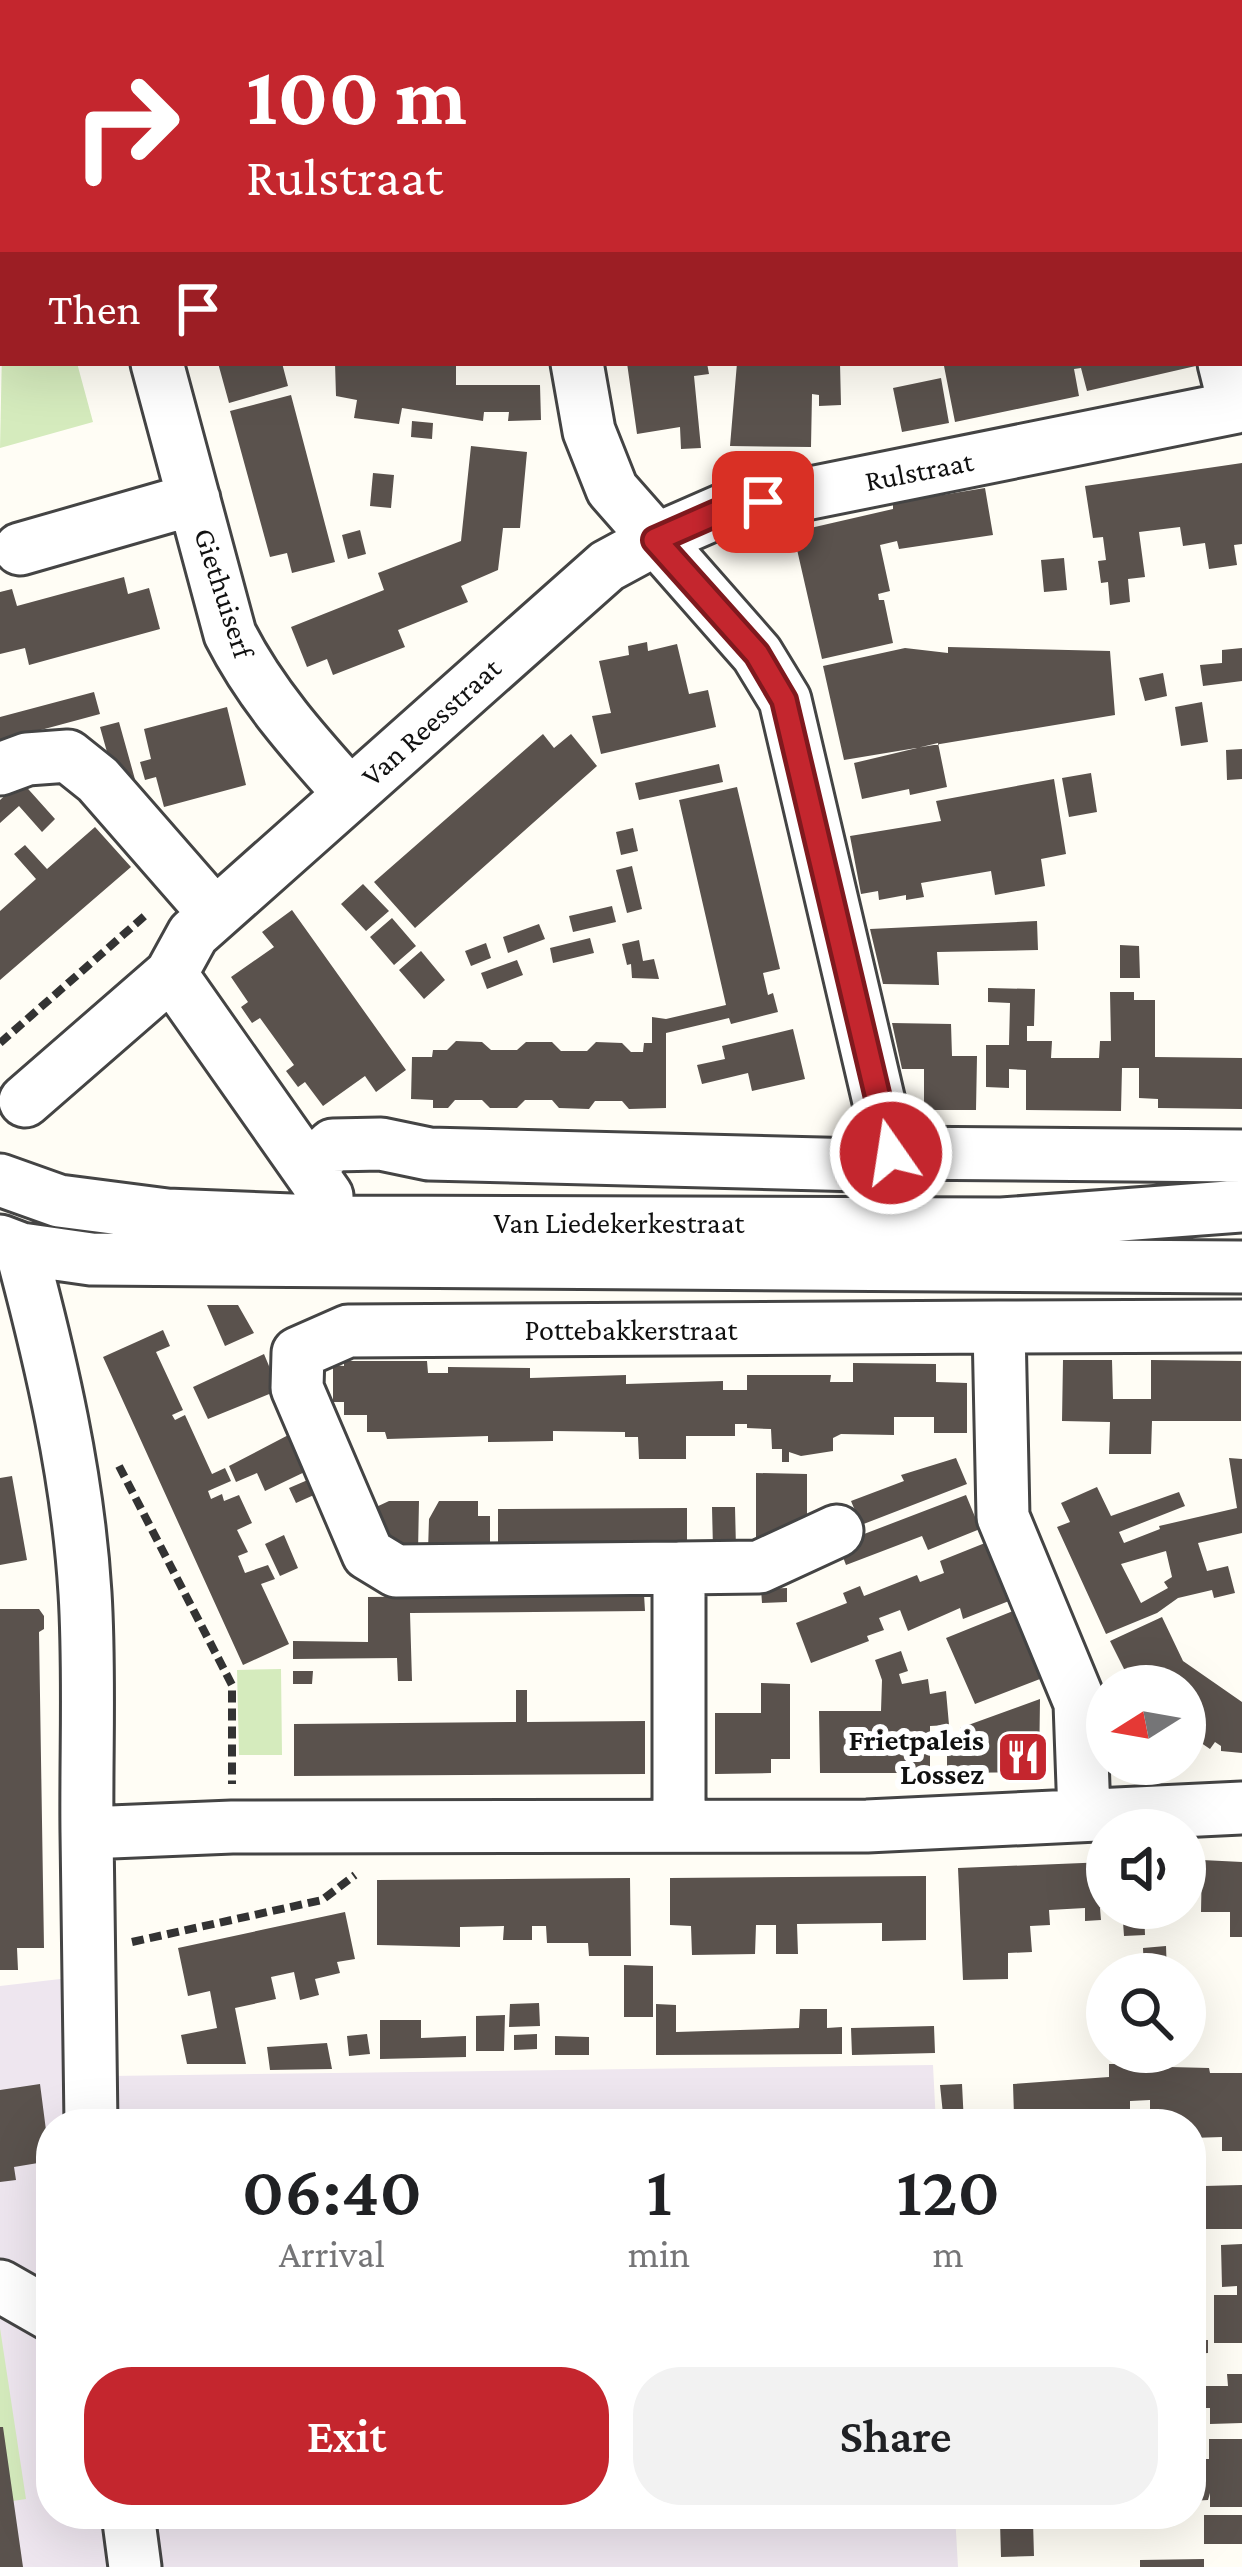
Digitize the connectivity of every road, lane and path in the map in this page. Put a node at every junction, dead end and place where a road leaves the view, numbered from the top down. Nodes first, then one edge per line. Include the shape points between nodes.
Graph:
1 (158, 366) edge
2 (578, 366) edge
3 (1234, 392) edge
4 (194, 499) junction
5 (655, 540) junction
6 (20, 549) dead end
7 (0, 770) edge
8 (350, 794) junction
9 (200, 897) junction
10 (171, 974) junction
11 (0, 1043) edge
12 (25, 1101) dead end
13 (891, 1153) junction
14 (1242, 1156) edge
15 (309, 1167) junction
16 (0, 1180) edge
17 (1242, 1206) edge
18 (343, 1222) junction
19 (10, 1245) edge
20 (1242, 1267) edge
21 (1242, 1326) edge
22 (998, 1327) junction
23 (109, 1446) dead end
24 (837, 1531) dead end
25 (679, 1568) junction
26 (1242, 1808) edge
27 (1084, 1814) junction
28 (679, 1826) junction
29 (232, 1827) junction
30 (88, 1833) junction
31 (360, 1872) dead end
32 (89, 1952) junction
33 (91, 2109) edge
34 (130, 2529) edge
35 (135, 2567) edge

1 - 4 street, Giethuiserf
2 - 5 street via 589,431 612,489
3 - 5 street, Rulstraat via 721,511
4 - 6 street, Giethuiserf
4 - 8 street, Giethuiserf via 230,634 248,670
5 - 8 street, Van Reesstraat via 607,566
5 - 13 street via 757,654 784,700
7 - 9 street via 68,756
8 - 9 street, Van Reesstraat
9 - 10 street, Van Reesstraat via 193,934
9 - 11 path
10 - 12 street, Van Reesstraat
10 - 15 street
13 - 14 street, Van Liedekerkestraat
13 - 15 street, Van Liedekerkestraat via 862,1165 751,1164 429,1154 357,1144 333,1145
15 - 18 street
16 - 18 street, Van Liedekerkestraat via 59,1201 167,1215
17 - 18 street, Van Liedekerkestraat via 1002,1224
19 - 20 street, Van Liedekerkestraat via 91,1259
19 - 30 street via 49,1354 74,1496 85,1594
21 - 22 street
22 - 25 street, Pottebakkerstraat via 348,1330 298,1354 297,1388 368,1554 396,1571
22 - 27 street via 1003,1517 1080,1703
23 - 29 path via 232,1685
24 - 25 street, Pottebakkerstraat via 759,1567
25 - 28 street
26 - 27 street
27 - 28 street
28 - 29 street
29 - 30 street
30 - 32 street
31 - 32 path via 322,1900
32 - 33 street
34 - 35 street

